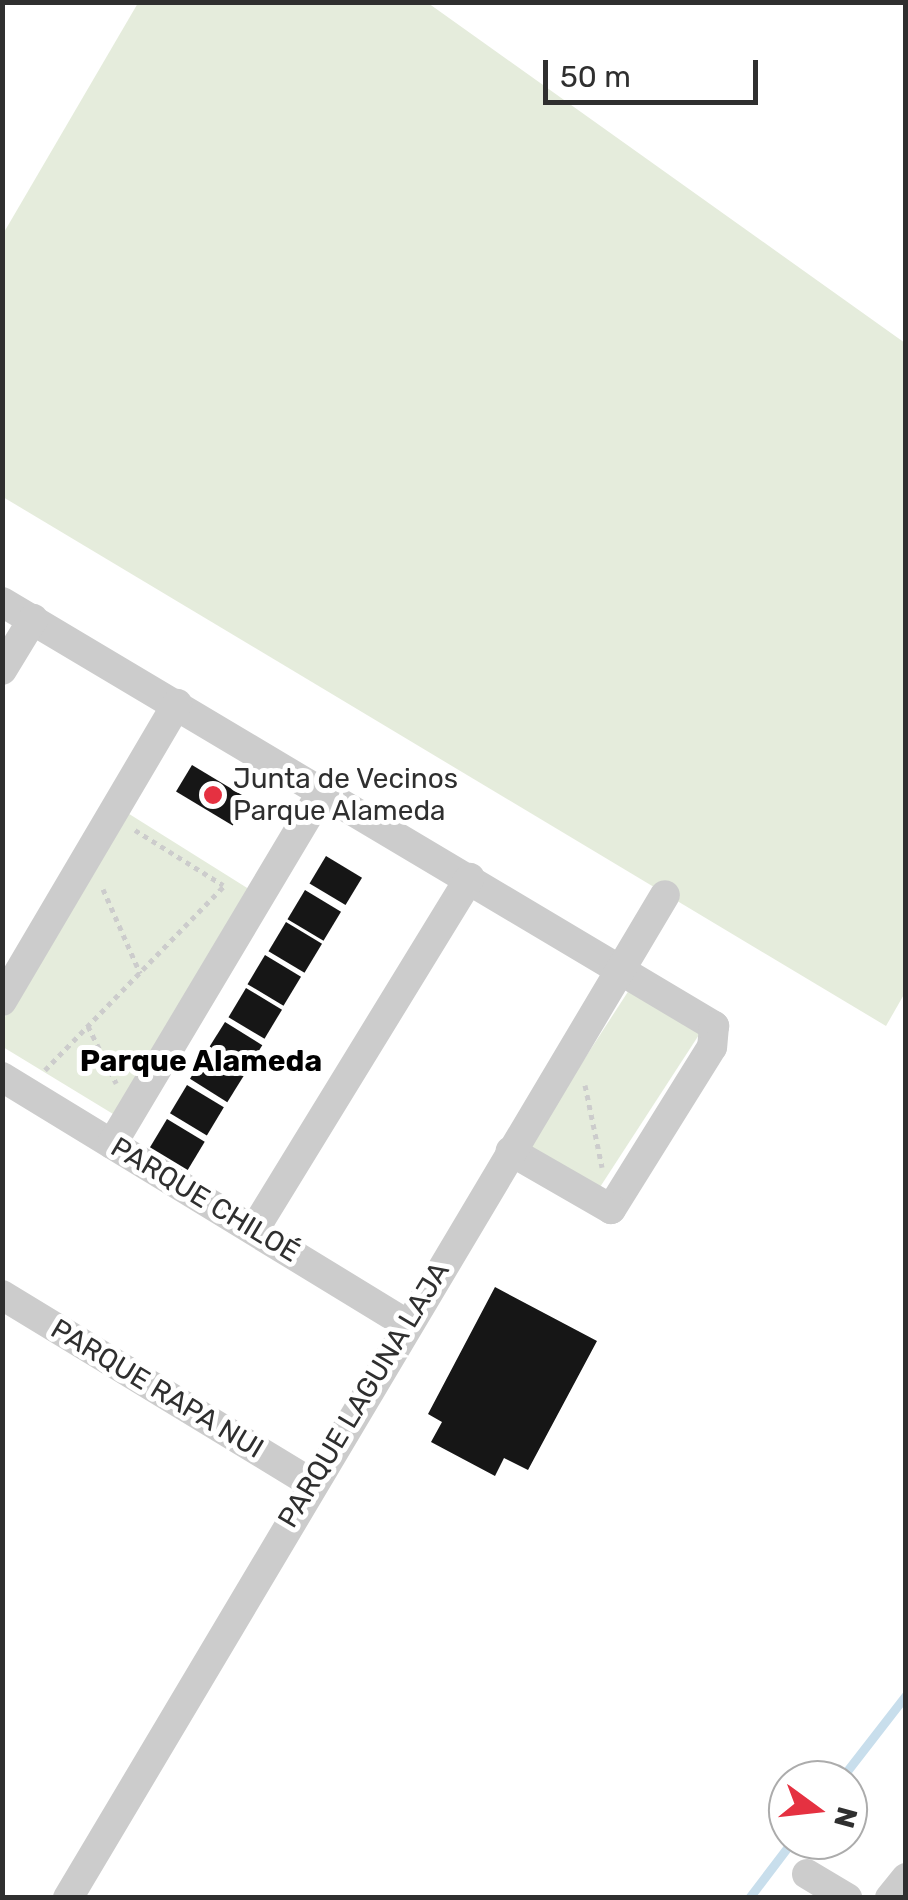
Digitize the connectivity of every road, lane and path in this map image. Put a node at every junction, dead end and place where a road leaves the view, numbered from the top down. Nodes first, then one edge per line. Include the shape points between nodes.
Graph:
1 (2, 602) edge
2 (32, 620) junction
3 (2, 670) edge
4 (177, 704) junction
5 (322, 792) junction
6 (112, 815) junction
7 (88, 856) junction
8 (470, 878) junction
9 (224, 886) junction
10 (665, 895) dead end
11 (255, 905) junction
12 (621, 966) junction
13 (140, 973) junction
14 (2, 1001) edge
15 (88, 1026) junction
16 (583, 1079) dead end
17 (14, 1084) edge
18 (130, 1113) junction
19 (112, 1144) junction
20 (510, 1151) junction
21 (611, 1209) junction
22 (254, 1230) junction
23 (2, 1295) edge
24 (407, 1324) junction
25 (311, 1483) junction
26 (807, 1874) dead end
27 (906, 1878) edge
28 (68, 1898) edge
29 (847, 1898) edge
30 (890, 1898) edge

1 - 2 street
2 - 3 street
2 - 4 street
4 - 5 street
4 - 6 street
5 - 8 street
5 - 11 street
6 - 7 street
6 - 9 path
7 - 13 path
7 - 14 street
8 - 12 street
8 - 22 street
9 - 11 path
9 - 13 path
10 - 12 street, PARQUE LAGUNA LAJA
11 - 18 street
12 - 20 street, PARQUE LAGUNA LAJA
12 - 21 street via 714,1026 712,1047
13 - 15 path
15 - 17 path
15 - 18 path
16 - 21 path
17 - 19 street, PARQUE CHILOÉ
18 - 19 street
19 - 22 street, PARQUE CHILOÉ
20 - 21 street
20 - 24 street, PARQUE LAGUNA LAJA
22 - 24 street, PARQUE CHILOÉ
23 - 25 street, PARQUE RAPA NUI
24 - 25 street, PARQUE LAGUNA LAJA
25 - 28 street, PARQUE LAGUNA LAJA
26 - 29 street
27 - 30 street

